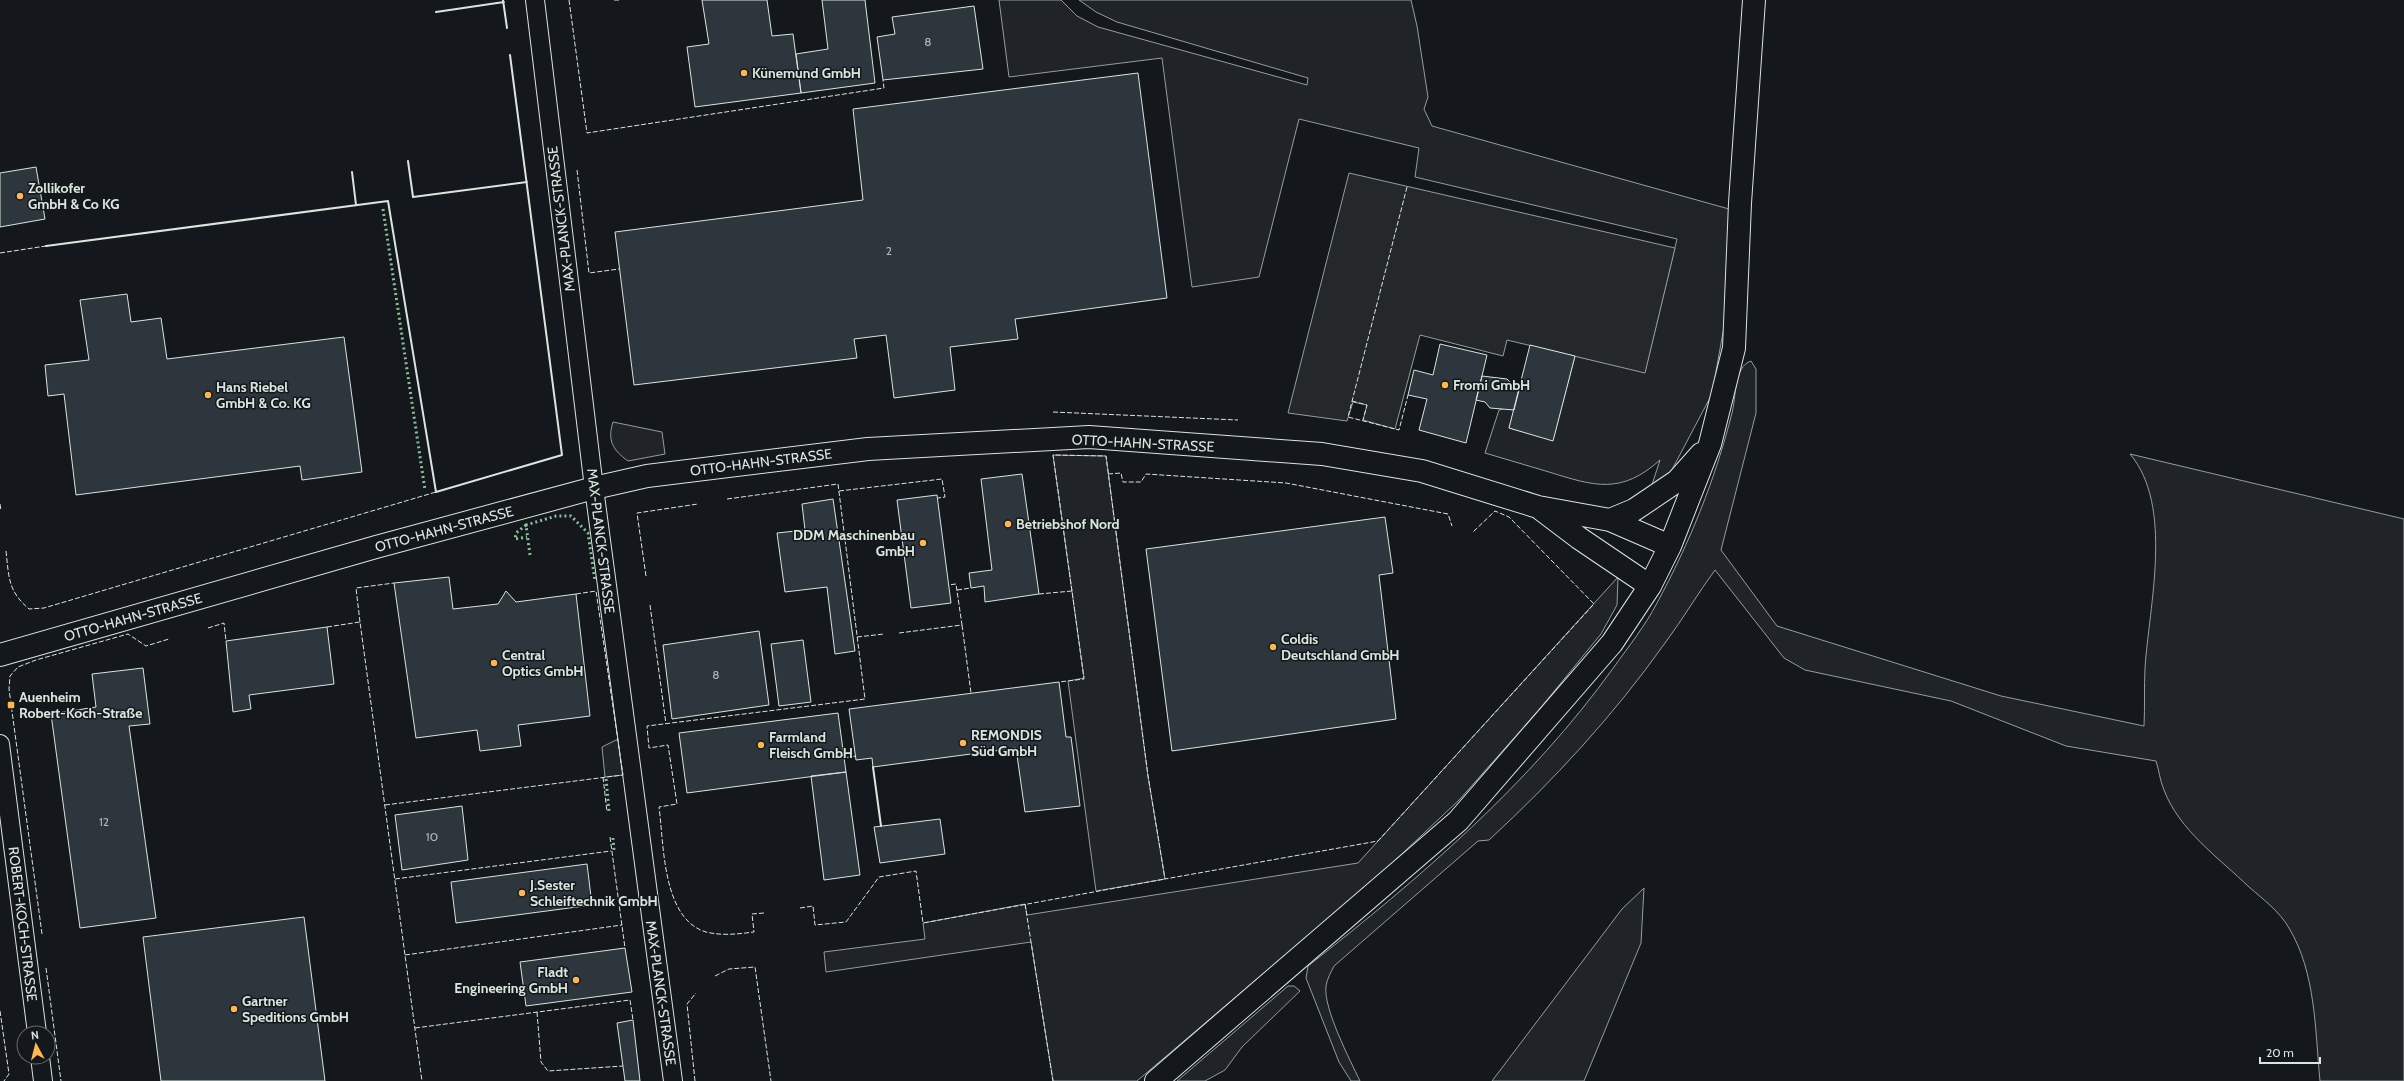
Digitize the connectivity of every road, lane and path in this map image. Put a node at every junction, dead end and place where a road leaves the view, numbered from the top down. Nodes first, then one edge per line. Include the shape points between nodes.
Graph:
1 (535, 0) edge
2 (1754, 0) edge
3 (1710, 444) junction
4 (594, 488) junction
5 (1538, 507) junction
6 (1610, 520) junction
7 (1670, 546) junction
8 (1650, 586) junction
9 (0, 656) edge
10 (0, 744) edge
11 (35, 1025) edge
12 (41, 1065) edge
13 (43, 1081) edge
14 (673, 1081) edge
15 (1156, 1081) edge

1 - 4 street, MAX-PLANCK-STRASSE
2 - 3 street via 1740,203 1734,348
3 - 6 street via 1677,481 1634,510
3 - 7 street
4 - 5 street, OTTO-HAHN-STRASSE via 647,476 868,448 1089,437 1322,454 1422,471
4 - 9 street, OTTO-HAHN-STRASSE via 376,547
4 - 14 street, MAX-PLANCK-STRASSE
5 - 6 street
5 - 8 street
6 - 7 street
7 - 8 street
8 - 15 street via 1612,643 1458,821
10 - 11 street, ROBERT-KOCH-STRASSE
12 - 13 street

